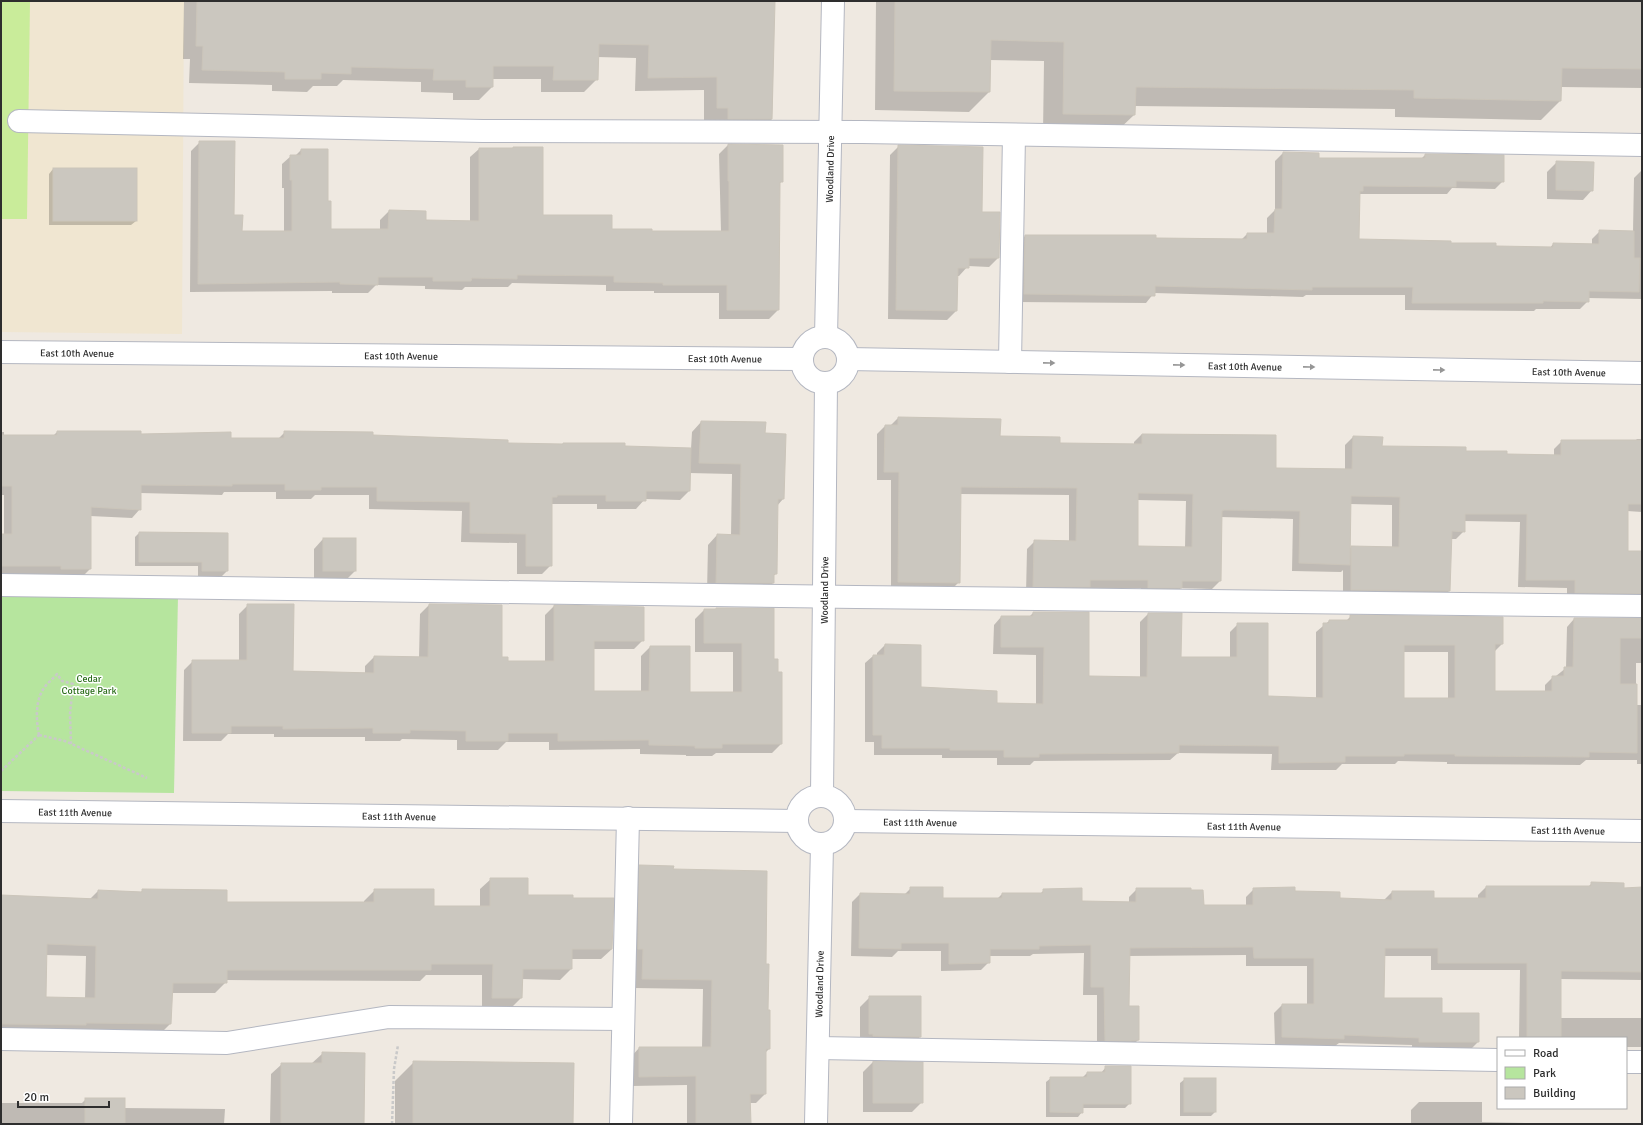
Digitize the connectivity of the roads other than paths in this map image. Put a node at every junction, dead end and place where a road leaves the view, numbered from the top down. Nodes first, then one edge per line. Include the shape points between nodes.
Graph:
1 (833, 1) edge
2 (19, 121) dead end
3 (830, 132) junction
4 (1014, 135) junction
5 (1642, 145) edge
6 (826, 337) junction
7 (1, 352) edge
8 (802, 359) junction
9 (848, 360) junction
10 (1010, 362) junction
11 (1642, 373) edge
12 (826, 383) junction
13 (1, 585) edge
14 (824, 596) junction
15 (1642, 606) edge
16 (822, 796) junction
17 (1, 812) edge
18 (628, 818) junction
19 (797, 821) junction
20 (846, 821) junction
21 (1642, 831) edge
22 (822, 845) junction
23 (623, 1019) junction
24 (1, 1039) edge
25 (818, 1048) junction
26 (1497, 1060) edge
27 (1627, 1062) edge
28 (1642, 1062) edge
29 (621, 1124) edge
30 (816, 1124) edge

1 - 3 street, Woodland Drive
2 - 3 street via 483,131
3 - 4 street
3 - 6 street, Woodland Drive
4 - 5 street
4 - 10 street
6 - 8 street via 809,342
6 - 9 street via 842,344
7 - 8 street, East 10th Avenue
8 - 12 street via 803,368 808,376 816,382
9 - 10 street, East 10th Avenue
9 - 12 street via 842,376
10 -> 11 street, East 10th Avenue
12 - 14 street, Woodland Drive
13 - 14 street
14 - 15 street
14 - 16 street, Woodland Drive
16 - 19 street via 804,803
16 - 20 street via 831,798 839,804
17 - 18 street, East 11th Avenue
18 - 19 street, East 11th Avenue
18 - 23 street
19 - 22 street via 804,838
20 - 21 street, East 11th Avenue
20 - 22 street via 844,830 838,838
22 - 25 street, Woodland Drive
23 - 24 street via 389,1016 227,1043
23 - 29 street
25 - 26 street
25 - 30 street, Woodland Drive
27 - 28 street

